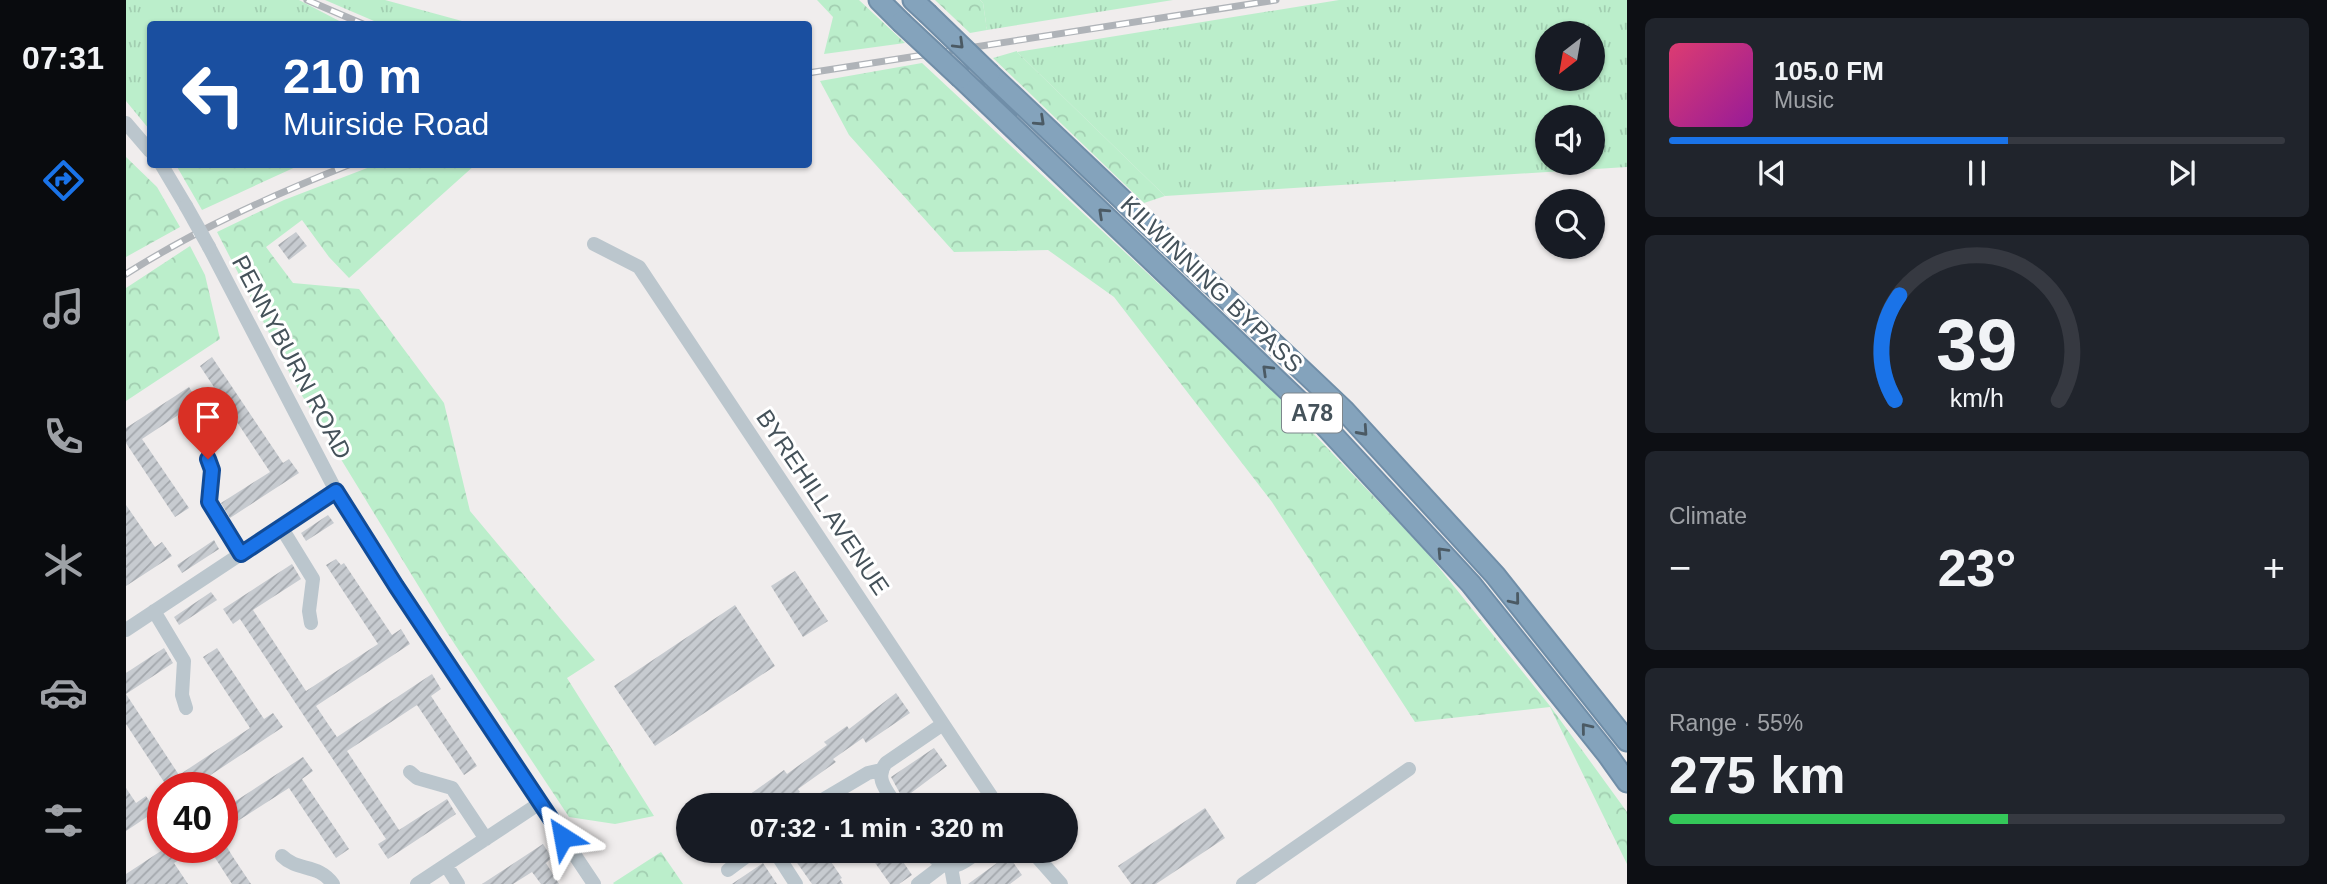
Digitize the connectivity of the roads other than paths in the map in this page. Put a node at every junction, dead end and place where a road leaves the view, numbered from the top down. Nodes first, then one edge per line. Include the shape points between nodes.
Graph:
1 (879, 0) edge
2 (920, 7) edge
3 (126, 123) edge
4 (147, 148) edge
5 (163, 168) edge
6 (594, 244) dead end
7 (208, 459) dead end
8 (336, 491) junction
9 (281, 527) junction
10 (241, 554) junction
11 (154, 611) junction
12 (311, 622) dead end
13 (126, 630) edge
14 (186, 708) dead end
15 (943, 724) junction
16 (1627, 741) edge
17 (1409, 769) dead end
18 (881, 770) junction
19 (410, 772) dead end
20 (1627, 782) edge
21 (834, 793) edge
22 (889, 793) edge
23 (989, 793) edge
24 (540, 803) junction
25 (486, 839) junction
26 (282, 856) dead end
27 (737, 863) edge
28 (782, 863) edge
29 (943, 863) edge
30 (963, 863) edge
31 (1042, 863) edge
32 (446, 865) junction
33 (947, 866) junction
34 (728, 870) dead end
35 (333, 884) edge
36 (417, 884) edge
37 (458, 884) edge
38 (594, 884) edge
39 (796, 884) edge
40 (918, 884) edge
41 (954, 884) edge
42 (1061, 884) edge
43 (1243, 884) edge

20 -> 1 highway, KILWINNING BYPASS / A78, bridge via 1471,584 1323,424
2 -> 16 highway, KILWINNING BYPASS / A78, bridge via 1344,410 1495,575
3 - 4 street
5 - 8 street, PENNYBURN ROAD, bridge
6 - 15 street, BYREHILL AVENUE via 639,267
7 - 10 street via 212,470 209,502
8 - 9 street
8 - 24 street, PENNYBURN ROAD
9 - 10 street
9 - 12 street via 313,579
10 - 11 street
11 - 13 street
11 - 14 street via 184,661
15 - 18 street
15 - 23 street, BYREHILL AVENUE
17 - 43 street
18 - 21 street
18 - 22 street
19 - 25 street via 452,788
24 - 25 street
24 - 38 street, PENNYBURN ROAD
25 - 32 street
26 - 35 street via 321,871
27 - 34 street
28 - 39 street
29 - 33 street
30 - 33 street
31 - 42 street
32 - 36 street
32 - 37 street
33 - 40 street
33 - 41 street

